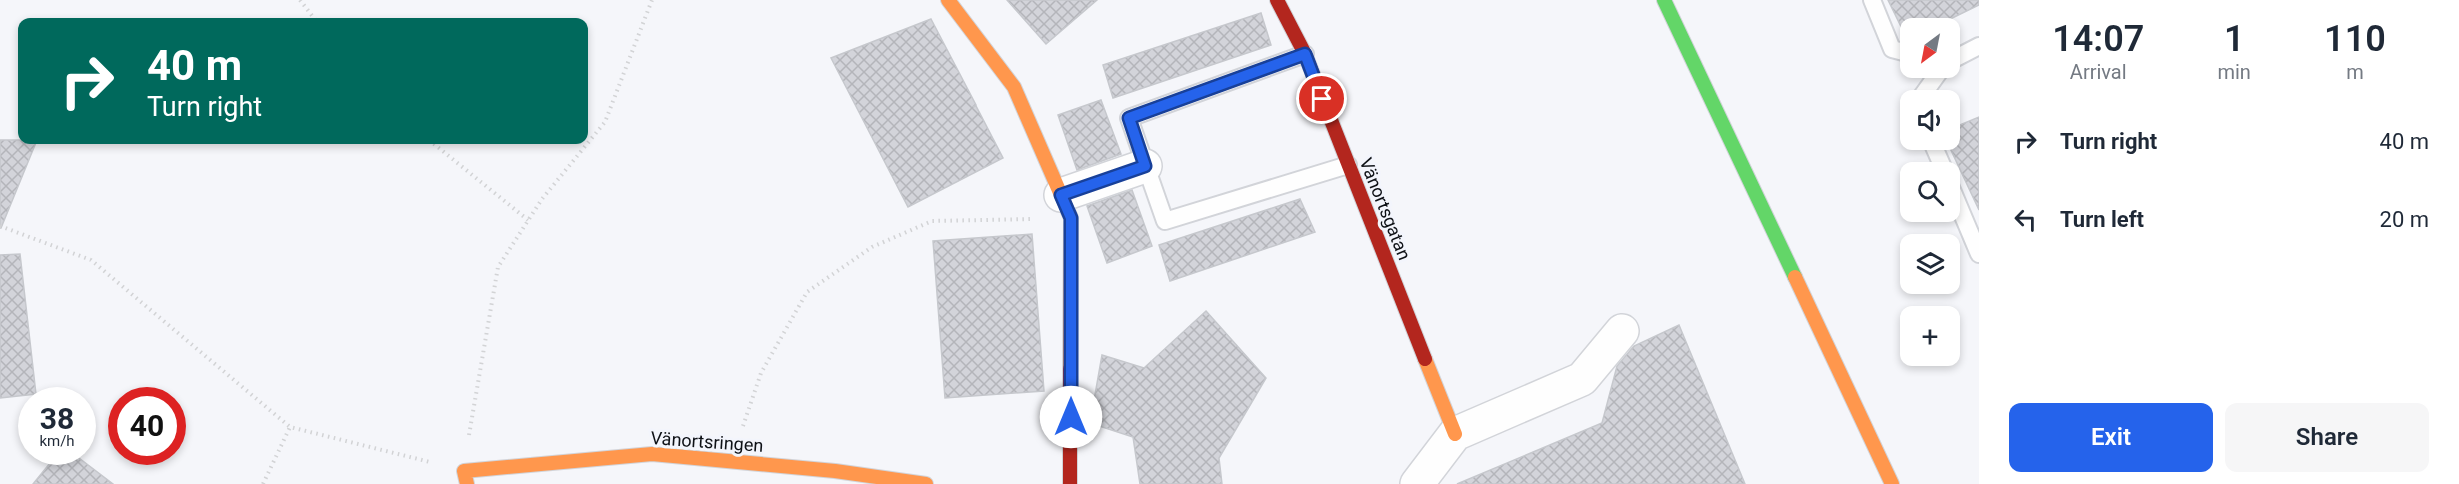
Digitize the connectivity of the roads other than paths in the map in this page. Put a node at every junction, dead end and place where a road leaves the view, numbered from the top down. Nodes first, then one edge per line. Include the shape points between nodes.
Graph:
1 (948, 0) edge
2 (1277, 0) edge
3 (1664, 0) edge
4 (1872, 0) edge
5 (1979, 46) edge
6 (1900, 51) edge
7 (1305, 54) junction
8 (1960, 56) edge
9 (1348, 165) junction
10 (1145, 166) junction
11 (1066, 206) junction
12 (1960, 209) edge
13 (1979, 254) edge
14 (1622, 331) dead end
15 (1455, 434) junction
16 (465, 477) edge
17 (926, 484) edge
18 (1070, 484) edge
19 (1417, 484) edge
20 (1892, 484) edge

1 - 11 street via 1014,87
2 - 7 street, Vänortsgatan
3 - 20 street
4 - 6 lane via 1892,49
5 - 8 lane
7 - 9 street, Vänortsgatan
7 - 10 lane via 1129,118
9 - 10 lane via 1165,221
9 - 15 street, Vänortsgatan
10 - 11 street
11 - 18 street
12 - 13 lane
14 - 15 street via 1582,379
15 - 19 street
16 - 17 street, Vänortsringen via 652,454 835,471

